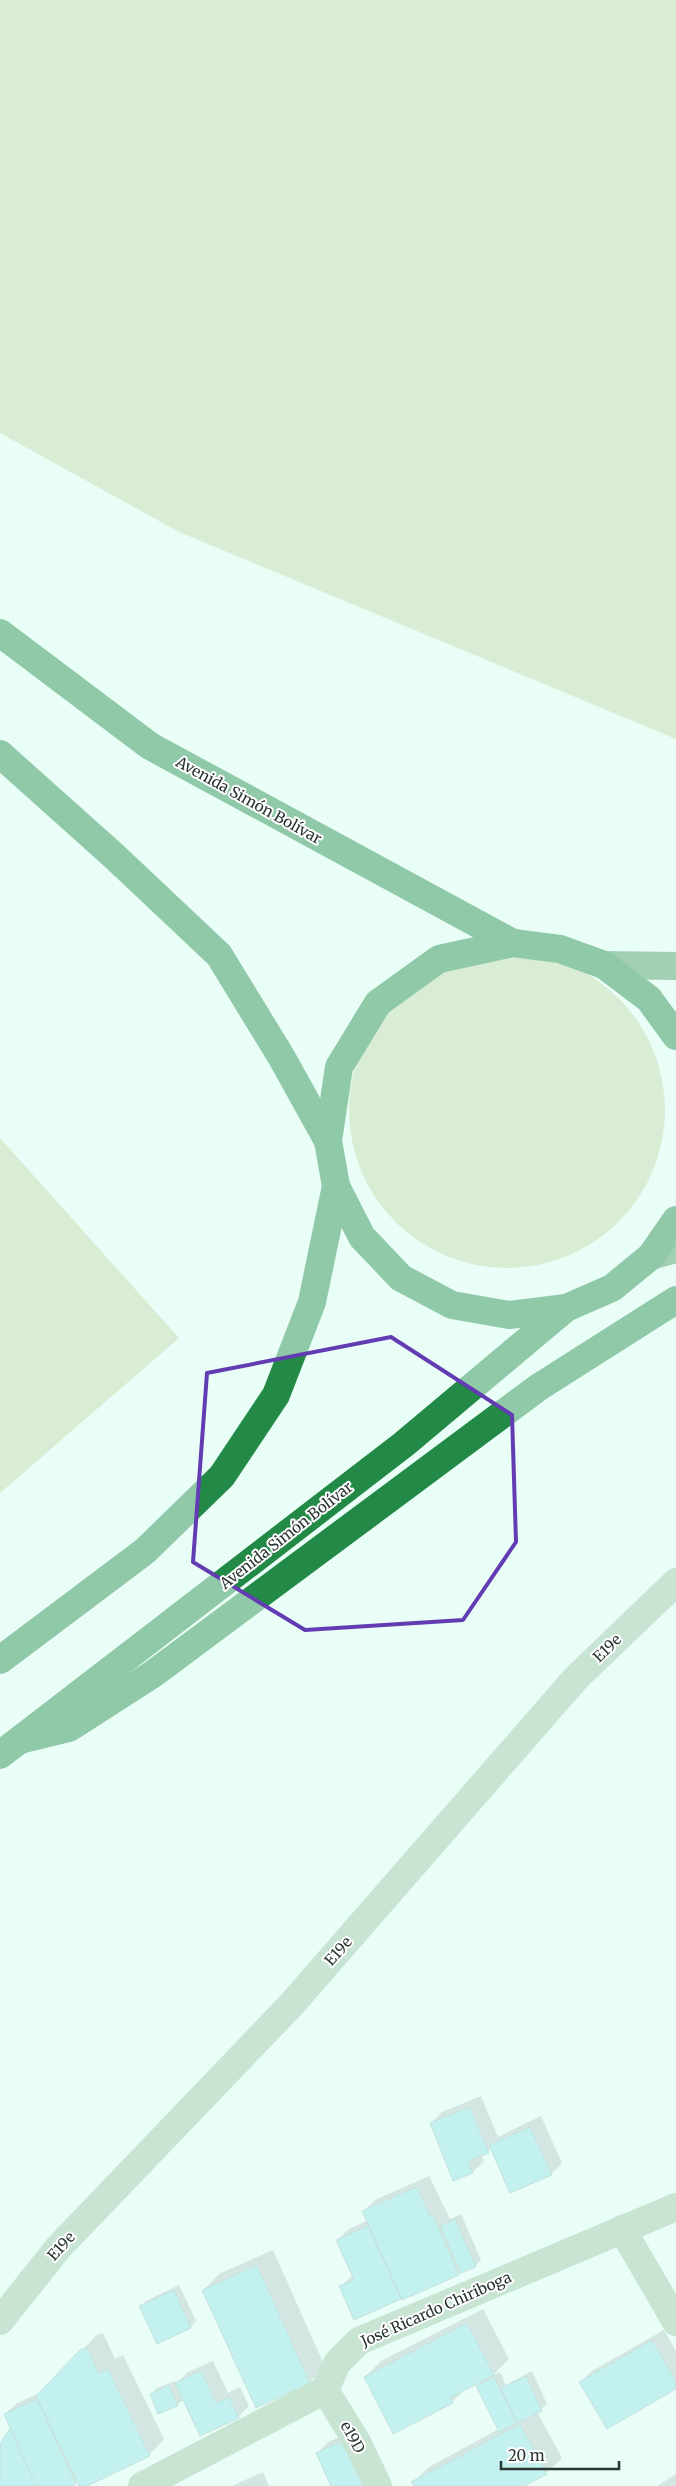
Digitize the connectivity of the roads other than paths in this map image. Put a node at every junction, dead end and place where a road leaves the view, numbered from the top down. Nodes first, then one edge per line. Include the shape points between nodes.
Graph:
1 (0, 633) edge
2 (0, 754) edge
3 (512, 943) junction
4 (604, 965) junction
5 (676, 966) edge
6 (676, 1036) edge
7 (328, 1141) junction
8 (336, 1186) junction
9 (676, 1220) edge
10 (664, 1252) edge
11 (676, 1300) edge
12 (566, 1308) junction
13 (676, 1582) edge
14 (0, 1660) edge
15 (10, 1748) edge
16 (676, 2208) edge
17 (622, 2228) junction
18 (0, 2321) edge
19 (676, 2322) edge
20 (325, 2390) junction
21 (142, 2486) edge
22 (378, 2486) edge

1 - 3 highway, Avenida Simón Bolívar via 150,746
2 - 7 highway via 218,955 282,1058
3 - 4 highway via 560,949
3 - 7 highway via 439,959 378,1003 339,1067
4 - 5 main road
4 - 6 highway via 649,999
7 - 8 highway
8 - 12 highway via 362,1237 402,1278 452,1305 509,1315
8 - 14 highway via 312,1302 276,1395 222,1476 145,1551
9 - 10 highway
10 - 12 highway via 612,1288
11 - 15 highway via 539,1387 153,1674 69,1728
12 - 15 highway, Avenida Simón Bolívar via 404,1444
13 - 18 street, E19e via 576,1678 291,2005 58,2248
16 - 17 street, José Ricardo Chiriboga
17 - 19 street
17 - 20 street, José Ricardo Chiriboga via 359,2341 337,2363
20 - 21 street
20 - 22 street, e19D via 357,2442

